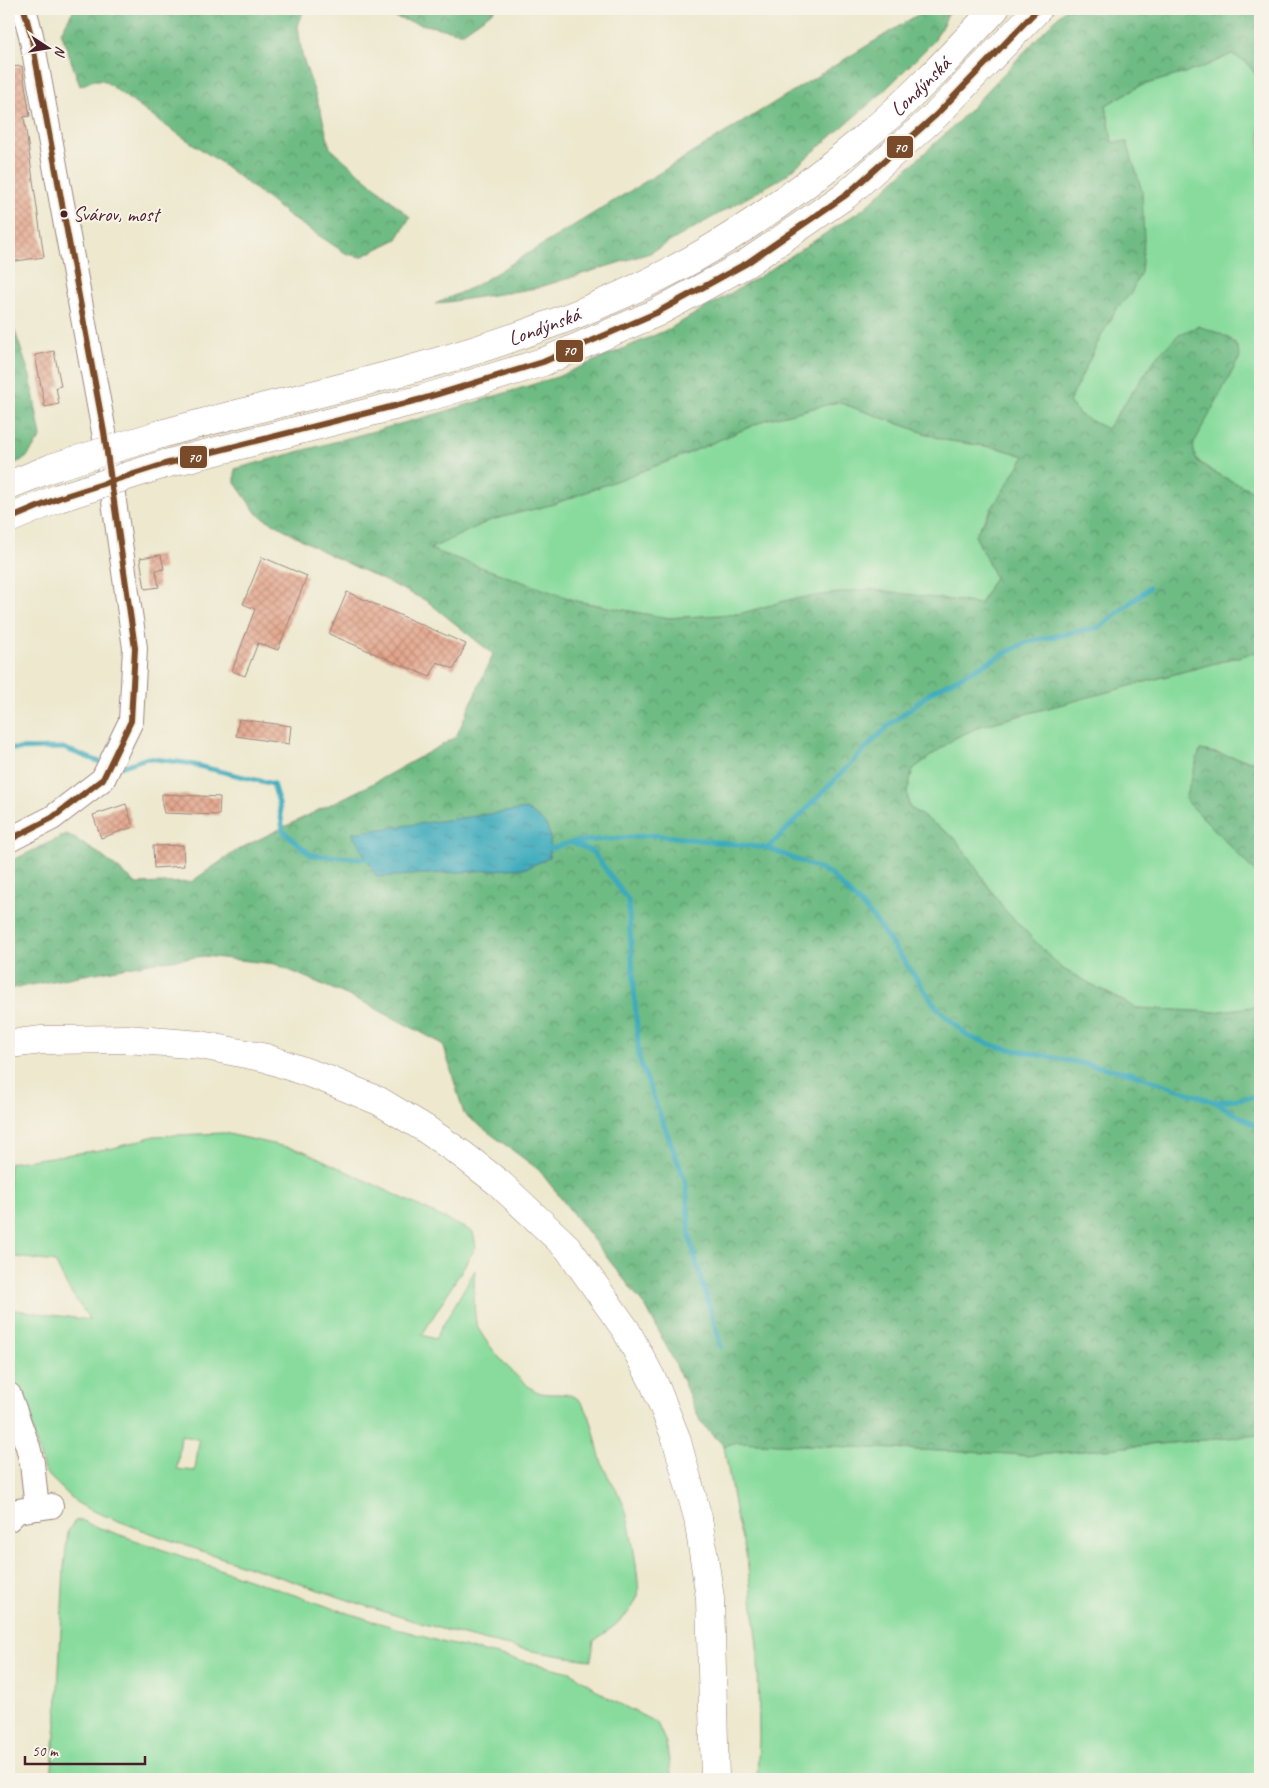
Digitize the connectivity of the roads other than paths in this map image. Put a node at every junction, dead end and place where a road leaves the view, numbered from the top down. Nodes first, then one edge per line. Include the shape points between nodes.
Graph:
1 (24, 9) edge
2 (996, 9) edge
3 (1038, 9) edge
4 (9, 485) edge
5 (9, 519) edge
6 (9, 840) edge
7 (9, 1044) edge
8 (9, 1395) edge
9 (9, 1519) edge
10 (715, 1779) edge

1 - 6 street via 104,432 136,648 131,721 103,779 52,818
2 - 4 main road, Londýnská, bridge via 863,139 755,221 693,259 598,304 474,351 161,434 54,466
3 - 5 main road, Londýnská, bridge via 936,114 846,195 747,263 656,313 543,362 422,399 165,464 59,498
7 - 10 main road via 42,1040 127,1039 200,1045 266,1058 326,1079 379,1102 463,1155 500,1183 568,1248 626,1330 654,1383 676,1438 698,1518 710,1598
8 - 9 street via 28,1447 44,1507 17,1512

